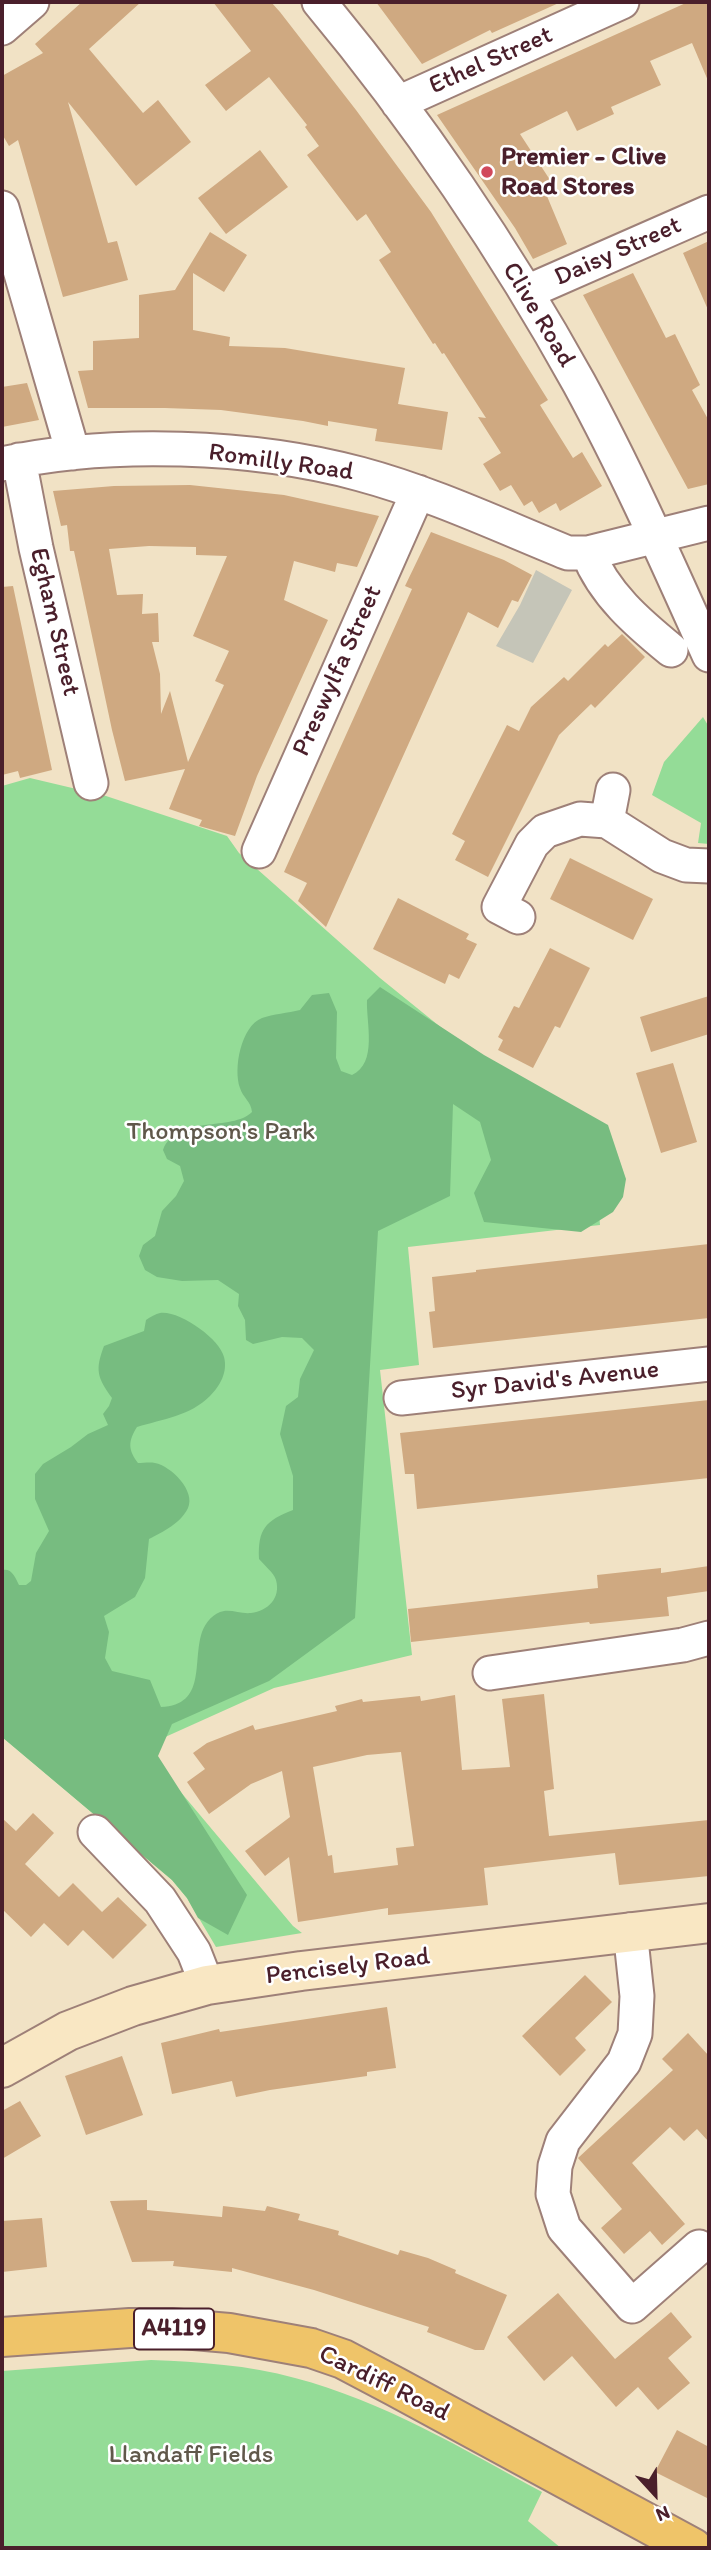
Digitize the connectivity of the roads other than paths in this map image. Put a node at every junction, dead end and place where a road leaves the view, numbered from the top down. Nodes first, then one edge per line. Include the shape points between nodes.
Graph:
1 (32, 2) edge
2 (319, 2) edge
3 (622, 2) edge
4 (2, 28) edge
5 (398, 103) junction
6 (2, 208) edge
7 (709, 212) edge
8 (527, 292) junction
9 (73, 453) junction
10 (10, 462) edge
11 (418, 492) junction
12 (709, 523) edge
13 (655, 535) junction
14 (588, 553) junction
15 (671, 650) dead end
16 (709, 656) edge
17 (91, 783) dead end
18 (259, 850) dead end
19 (709, 866) edge
20 (518, 917) dead end
21 (709, 1364) edge
22 (401, 1398) dead end
23 (709, 1638) edge
24 (490, 1672) dead end
25 (95, 1832) dead end
26 (709, 1923) edge
27 (630, 1930) junction
28 (207, 1985) junction
29 (2, 2068) edge
30 (699, 2247) dead end
31 (2, 2337) edge
32 (693, 2548) edge

1 - 4 street
2 - 5 street, Clive Road
3 - 5 street, Ethel Street
5 - 8 street, Clive Road
6 - 9 street
7 - 8 street, Daisy Street
8 - 13 street, Clive Road via 580,384
9 - 10 street, Romilly Road
9 - 11 street, Romilly Road via 149,449 296,460
10 - 17 street, Egham Street via 36,548
11 - 14 street, Romilly Road via 568,553
11 - 18 street, Preswylfa Street
12 - 13 street, Romilly Road
13 - 14 street, Romilly Road
13 - 16 street, Clive Road
14 - 15 street via 595,571 635,621
19 - 20 street via 685,865 662,856 610,805 545,831 532,844 499,907
21 - 22 street, Syr David's Avenue
23 - 24 street
25 - 28 street via 160,1900 194,1952
26 - 27 main road, Pencisely Road
27 - 28 main road, Pencisely Road
27 - 30 street via 637,1996 635,2034 624,2062 563,2141 553,2193 564,2228 632,2306
28 - 29 main road, Pencisely Road via 68,2031
31 - 32 main road, Cardiff Road / A4119 via 171,2328 311,2348 365,2370

